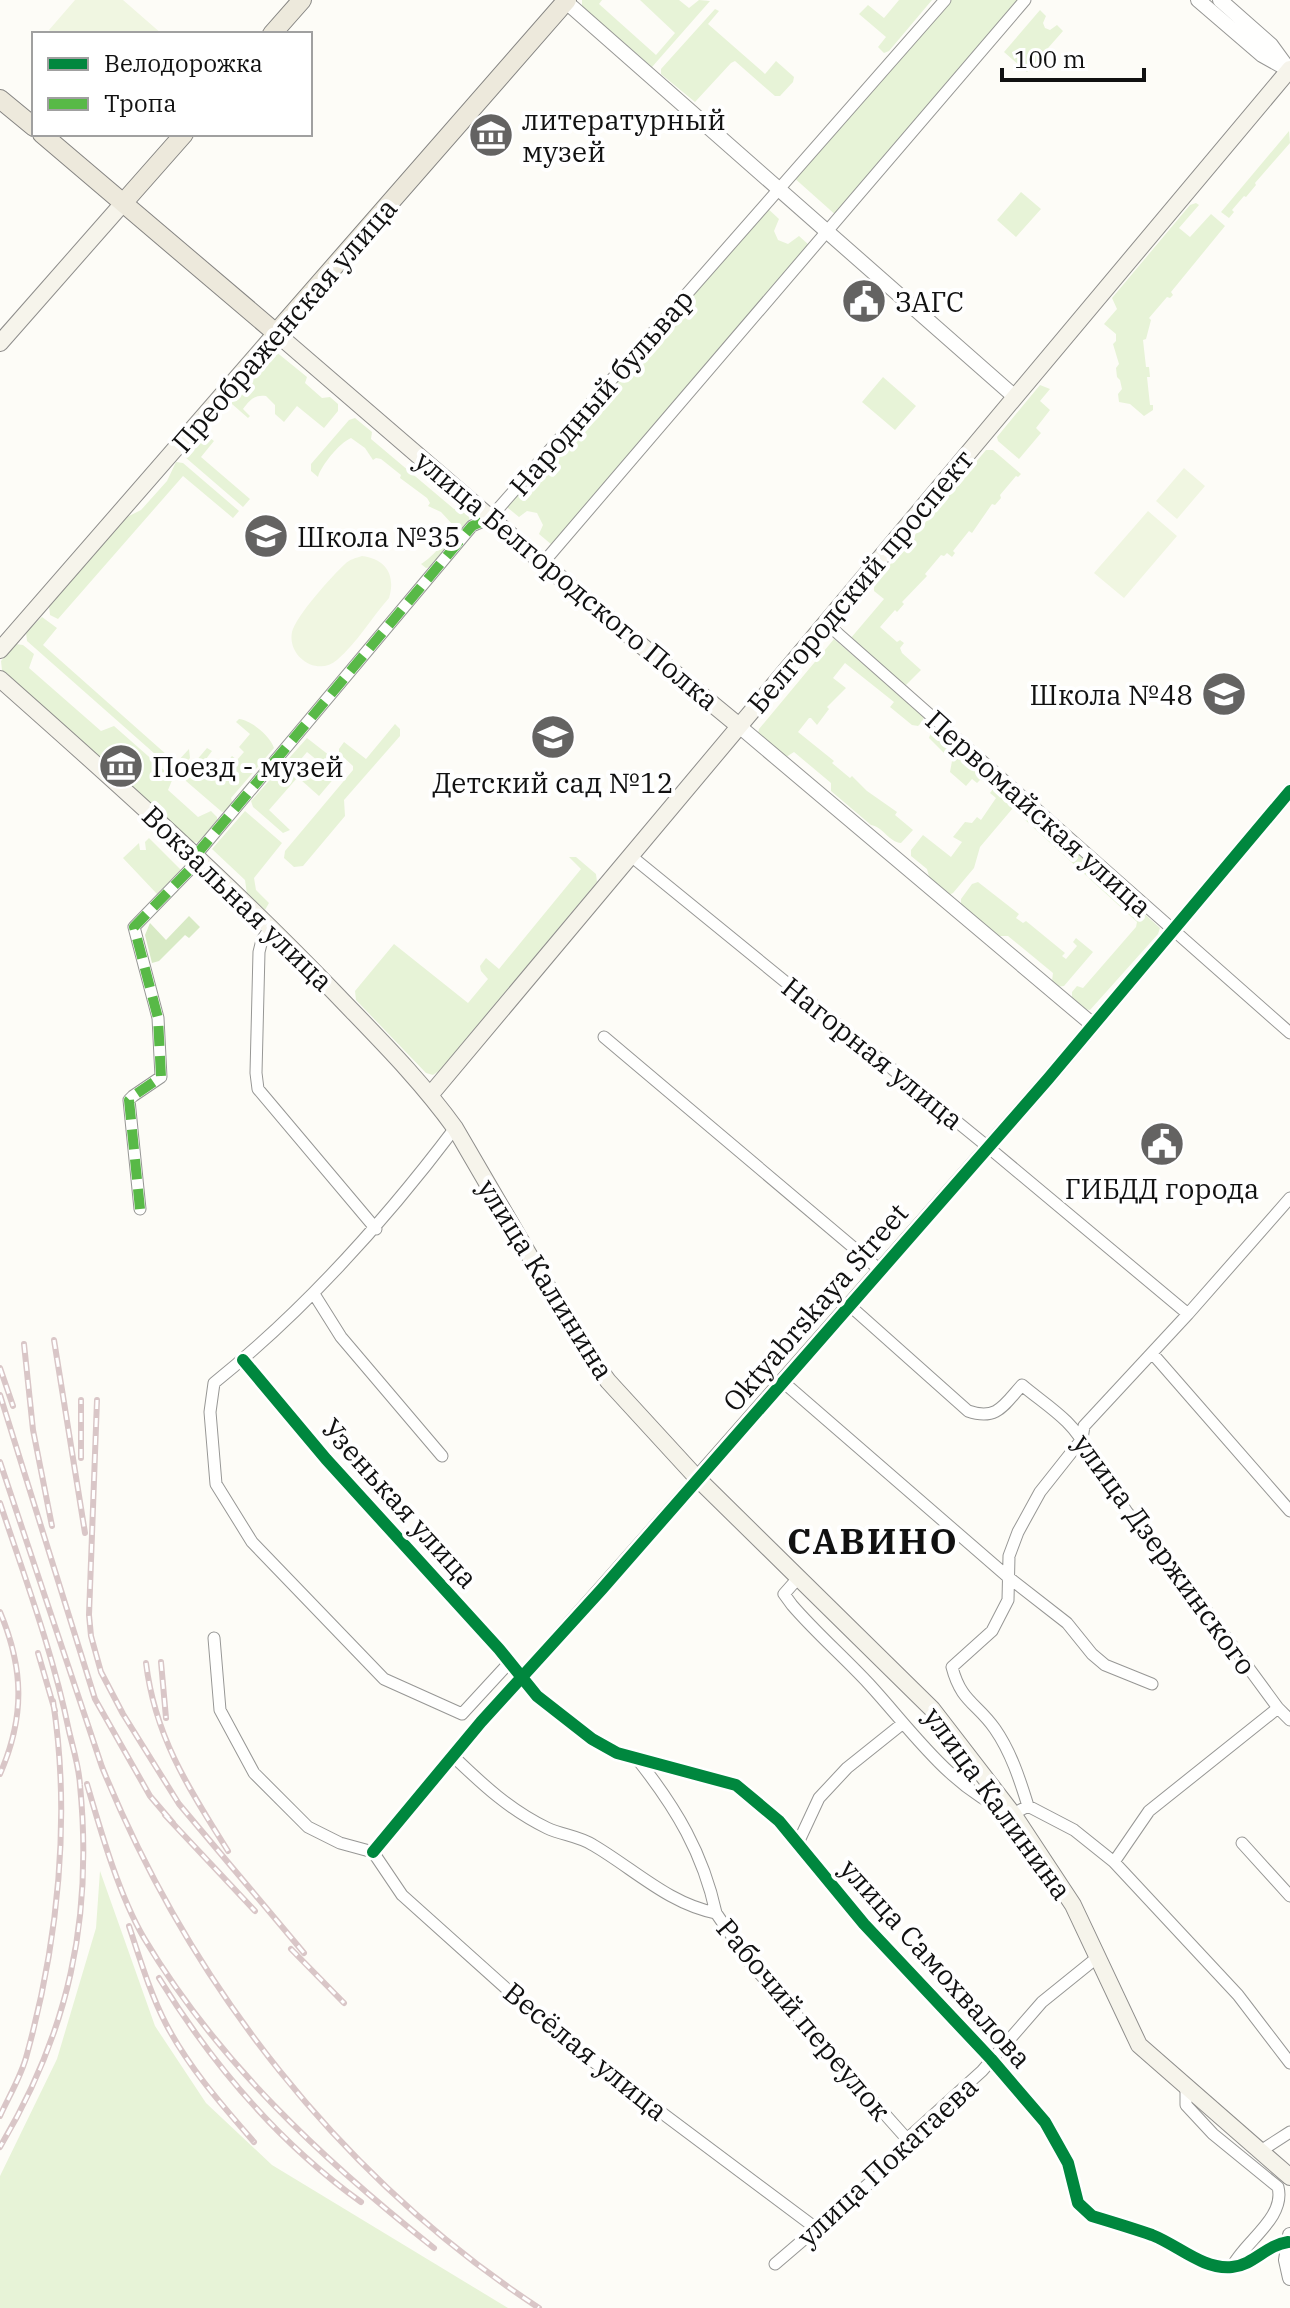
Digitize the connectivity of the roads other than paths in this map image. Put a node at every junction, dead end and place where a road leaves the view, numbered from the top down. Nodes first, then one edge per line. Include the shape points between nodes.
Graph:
1 (302, 0) edge
2 (945, 0) edge
3 (1025, 0) edge
4 (1198, 0) edge
5 (1220, 0) edge
6 (566, 1) edge
7 (274, 32) edge
8 (1290, 70) edge
9 (0, 99) edge
10 (32, 125) edge
11 (44, 136) edge
12 (182, 136) edge
13 (779, 189) junction
14 (124, 202) junction
15 (826, 232) junction
16 (276, 333) junction
17 (0, 343) edge
18 (1015, 397) junction
19 (490, 518) junction
20 (543, 563) junction
21 (826, 623) junction
22 (0, 650) edge
23 (0, 679) edge
24 (739, 726) junction
25 (1290, 791) edge
26 (631, 856) junction
27 (198, 857) junction
28 (270, 928) junction
29 (1172, 931) junction
30 (1093, 1025) junction
31 (1290, 1033) edge
32 (604, 1037) dead end
33 (431, 1094) junction
34 (455, 1128) junction
35 (988, 1147) junction
36 (1290, 1198) edge
37 (140, 1209) dead end
38 (376, 1229) junction
39 (880, 1270) junction
40 (314, 1294) junction
41 (849, 1305) junction
42 (1188, 1314) junction
43 (1152, 1353) junction
44 (243, 1360) junction
45 (782, 1381) junction
46 (1082, 1439) junction
47 (442, 1456) dead end
48 (697, 1478) junction
49 (1290, 1511) edge
50 (799, 1577) junction
51 (1008, 1577) junction
52 (214, 1638) dead end
53 (509, 1663) junction
54 (521, 1679) junction
55 (1152, 1684) dead end
56 (1278, 1708) junction
57 (1290, 1720) edge
58 (902, 1724) junction
59 (454, 1757) junction
60 (638, 1760) junction
61 (1021, 1810) junction
62 (798, 1843) junction
63 (1242, 1843) dead end
64 (373, 1852) junction
65 (1114, 1862) junction
66 (1290, 1896) edge
67 (716, 1913) junction
68 (1099, 1956) junction
69 (991, 2059) junction
70 (1290, 2063) edge
71 (1186, 2088) junction
72 (1290, 2132) edge
73 (907, 2139) junction
74 (1259, 2152) junction
75 (1290, 2177) edge
76 (817, 2229) junction
77 (1289, 2239) edge
78 (775, 2264) dead end
79 (1232, 2267) junction
80 (1290, 2278) edge

1 - 7 main road
2 - 13 street, Народный бульвар
3 - 15 street
4 - 8 street via 1262,55
5 - 8 street via 1271,45
6 - 13 street
6 - 16 main road, Преображенская улица
8 - 18 main road, Белгородский проспект
9 - 10 main road
11 - 14 main road, улица Белгородского Полка
12 - 14 main road
13 - 15 street
13 - 19 street, Народный бульвар
14 - 16 main road, улица Белгородского Полка
14 - 17 main road
15 - 18 street
15 - 20 street
16 - 19 main road, улица Белгородского Полка
16 - 22 main road, Преображенская улица
18 - 21 main road, Белгородский проспект
19 - 20 main road, улица Белгородского Полка
19 - 27 street, Народный бульвар via 472,526
20 - 24 main road, улица Белгородского Полка
21 - 24 main road, Белгородский проспект
21 - 29 street, Первомайская улица
23 - 27 main road, Вокзальная улица
24 - 26 main road, Белгородский проспект
24 - 30 street, улица Белгородского Полка
25 - 29 street, Oktyabrskaya Street
26 - 33 main road, Белгородский проспект
26 - 35 street, Нагорная улица
27 - 28 main road, Вокзальная улица
27 - 37 street, Народный бульвар via 134,927 161,1038 161,1077 129,1100
28 - 33 main road, Вокзальная улица
28 - 38 street via 259,952 258,1089
29 - 30 street, Oktyabrskaya Street
29 - 31 street, Первомайская улица
30 - 35 street, Oktyabrskaya Street
32 - 39 street
33 - 34 main road, улица Калинина
34 - 38 street
34 - 48 main road, улица Калинина via 581,1344
35 - 39 street, Oktyabrskaya Street
35 - 42 street, Нагорная улица
36 - 42 street
38 - 40 street
39 - 41 street, Oktyabrskaya Street
40 - 44 street
40 - 47 street via 341,1337
41 - 45 street, Oktyabrskaya Street
41 - 46 street, улица Дзержинского via 968,1411 995,1414 1022,1385
42 - 43 street
43 - 46 street via 1084,1426
43 - 49 street
44 - 53 street, Узенькая улица
44 - 53 street via 214,1383 210,1412 216,1484 252,1542 384,1679 462,1714
45 - 48 street, Oktyabrskaya Street
45 - 51 street
46 - 51 street via 1025,1518 1009,1556
46 - 56 street, улица Дзержинского via 1127,1512
48 - 50 main road, улица Калинина
48 - 54 street, Oktyabrskaya Street
50 - 58 street via 784,1594
50 - 61 main road, улица Калинина via 932,1709
51 - 55 street via 1067,1623 1105,1665
51 - 61 street via 1008,1600 992,1631 952,1667 957,1687 1007,1747
52 - 64 street via 220,1710 254,1773 308,1827
53 - 54 street, Узенькая улица
54 - 59 street, Oktyabrskaya Street
54 - 60 street, улица Самохвалова via 592,1739
56 - 57 street, улица Дзержинского
56 - 65 street via 1149,1811
58 - 61 street via 955,1780 988,1803
58 - 62 street via 819,1798
59 - 64 street, Oktyabrskaya Street
59 - 67 street, Рабочий переулок via 499,1800 527,1818 589,1842 678,1902
60 - 62 street, улица Самохвалова via 736,1785
60 - 67 street via 686,1827
61 - 65 street via 1074,1830
61 - 68 main road, улица Калинина
62 - 69 street, улица Самохвалова via 864,1924
63 - 66 street
64 - 76 street, Весёлая улица via 402,1895 558,2035
65 - 70 street via 1238,1995
67 - 73 street, Рабочий переулок via 751,1964
68 - 69 street, улица Покатаева via 1042,2002
68 - 71 main road, улица Калинина via 1139,2045
69 - 73 street, улица Покатаева
69 - 79 street, улица Самохвалова via 1045,2122 1068,2163 1083,2211 1154,2236 1211,2266
71 - 74 main road, улица Калинина
71 - 79 street via 1186,2105 1278,2187 1280,2199 1273,2214
72 - 74 street
73 - 76 street, улица Покатаева via 900,2157
74 - 75 main road, улица Калинина
76 - 78 street, улица Покатаева
77 - 79 street
77 - 80 street

